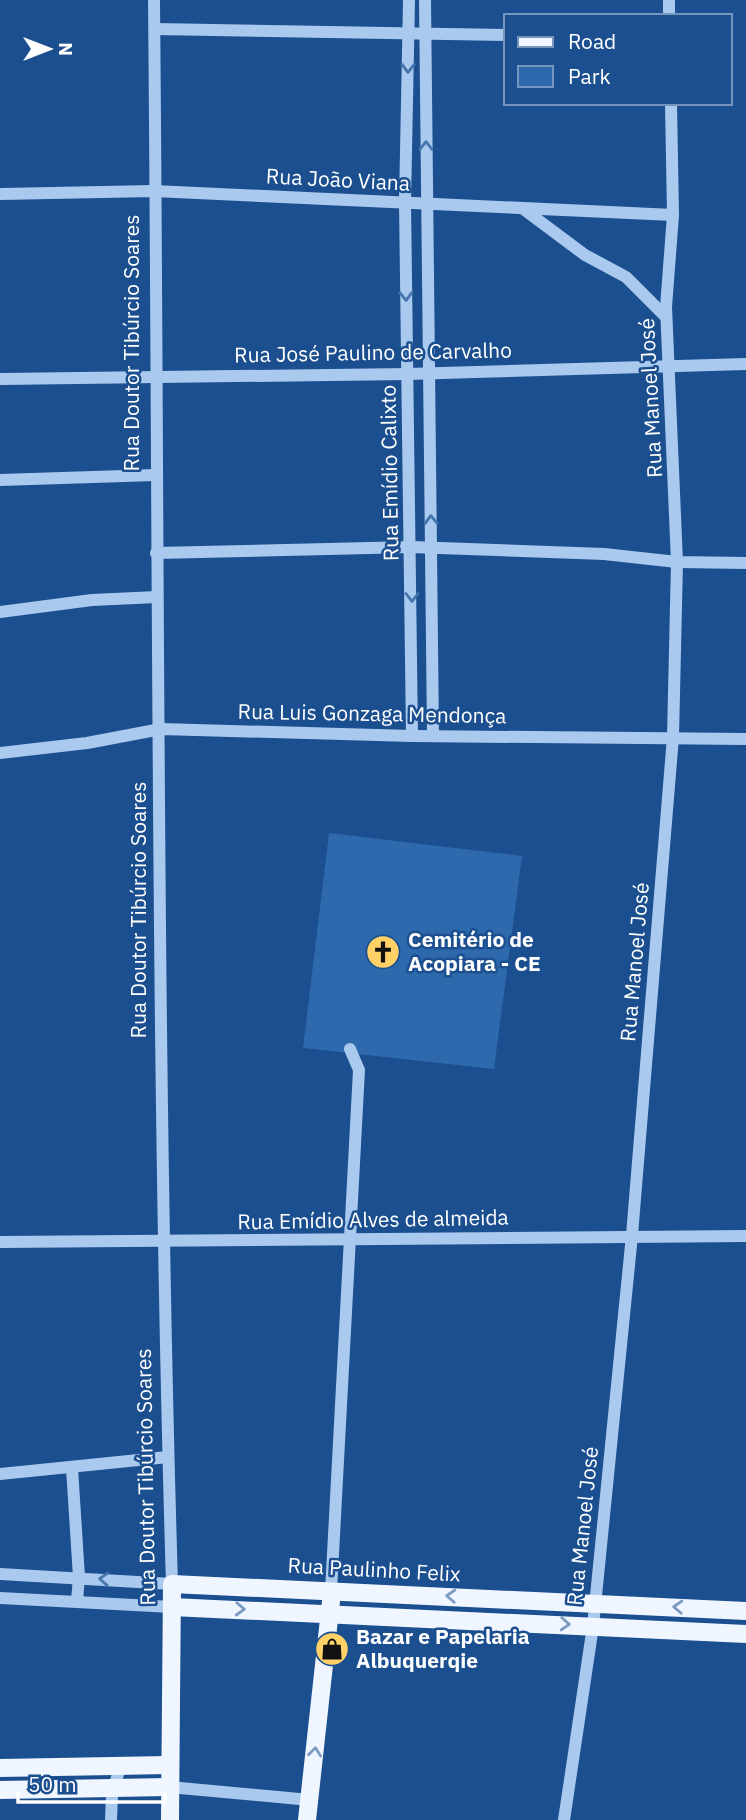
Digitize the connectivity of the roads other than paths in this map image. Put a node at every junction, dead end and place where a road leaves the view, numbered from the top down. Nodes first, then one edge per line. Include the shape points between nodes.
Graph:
1 (154, 0) edge
2 (409, 0) edge
3 (425, 0) edge
4 (155, 29) junction
5 (409, 35) junction
6 (425, 35) junction
7 (504, 35) edge
8 (671, 105) edge
9 (154, 191) junction
10 (0, 194) edge
11 (405, 202) junction
12 (426, 203) junction
13 (522, 208) junction
14 (674, 215) junction
15 (666, 317) junction
16 (746, 364) edge
17 (670, 365) junction
18 (429, 373) junction
19 (408, 374) junction
20 (155, 375) junction
21 (0, 379) edge
22 (155, 475) junction
23 (0, 480) edge
24 (412, 547) junction
25 (431, 550) junction
26 (156, 553) junction
27 (677, 562) junction
28 (746, 564) edge
29 (157, 597) junction
30 (0, 612) edge
31 (161, 729) junction
32 (412, 736) junction
33 (433, 736) junction
34 (673, 737) junction
35 (746, 739) edge
36 (0, 753) edge
37 (350, 1049) dead end
38 (632, 1235) junction
39 (746, 1236) edge
40 (350, 1241) junction
41 (0, 1242) edge
42 (163, 1242) junction
43 (168, 1457) junction
44 (72, 1468) junction
45 (0, 1474) edge
46 (0, 1574) edge
47 (79, 1577) junction
48 (172, 1584) junction
49 (331, 1591) junction
50 (0, 1598) edge
51 (77, 1601) junction
52 (594, 1603) junction
53 (172, 1607) junction
54 (746, 1611) edge
55 (330, 1612) junction
56 (593, 1626) junction
57 (746, 1634) edge
58 (169, 1765) junction
59 (120, 1767) junction
60 (6, 1768) edge
61 (114, 1787) junction
62 (169, 1787) junction
63 (6, 1790) edge
64 (310, 1800) junction
65 (111, 1820) edge
66 (170, 1820) edge
67 (307, 1820) edge
68 (564, 1820) edge

1 - 4 street, Rua Doutor Tibúrcio Soares
2 - 5 street, Rua Emídio Calixto
3 - 6 street, Rua Emídio Calixto
4 - 5 street
4 - 9 street, Rua Doutor Tibúrcio Soares
5 - 6 street
5 -> 11 street, Rua Emídio Calixto
6 - 7 street
12 -> 6 street, Rua Emídio Calixto
8 - 14 street, Rua Manoel José
9 - 10 street, Rua João Viana
9 - 11 street, Rua João Viana
9 - 20 street, Rua Doutor Tibúrcio Soares
11 - 12 street, Rua João Viana
11 -> 19 street, Rua Emídio Calixto
12 - 13 street, Rua João Viana
12 - 18 street, Rua Emídio Calixto
13 - 14 street, Rua João Viana
13 - 15 street via 585,255 626,277
14 - 15 street, Rua Manoel José
15 - 17 street, Rua Manoel José
16 - 17 street, Rua José Paulino de Carvalho
17 - 18 street, Rua José Paulino de Carvalho
17 - 27 street, Rua Manoel José
18 - 19 street, Rua José Paulino de Carvalho
25 -> 18 street, Rua Emídio Calixto
19 - 20 street, Rua José Paulino de Carvalho
19 - 24 street, Rua Emídio Calixto
20 - 21 street, Rua José Paulino de Carvalho
20 - 22 street, Rua Doutor Tibúrcio Soares
22 - 23 street
22 - 26 street, Rua Doutor Tibúrcio Soares
24 - 25 street
24 - 26 street
24 -> 32 street, Rua Emídio Calixto
25 - 27 street via 604,554
25 - 33 street, Rua Emídio Calixto
26 - 29 street, Rua Doutor Tibúrcio Soares
27 - 28 street
27 - 34 street, Rua Manoel José
29 - 30 street
29 - 31 street, Rua Doutor Tibúrcio Soares
31 - 32 street, Rua Luis Gonzaga Mendonça
31 - 36 street, Rua Luis Gonzaga Mendonça
31 - 42 street, Rua Doutor Tibúrcio Soares
32 - 33 street, Rua Luis Gonzaga Mendonça
33 - 34 street, Rua Luis Gonzaga Mendonça
34 - 35 street, Rua Luis Gonzaga Mendonça
34 - 38 street, Rua Manoel José
37 - 40 street via 359,1070
38 - 39 street, Rua Emídio Alves de almeida
38 - 40 street, Rua Emídio Alves de almeida
38 - 52 street, Rua Manoel José
40 - 42 street, Rua Emídio Alves de almeida
40 - 49 street
41 - 42 street, Rua Emídio Alves de almeida
42 - 43 street, Rua Doutor Tibúrcio Soares
43 - 44 street
43 - 48 street, Rua Doutor Tibúrcio Soares
44 - 45 street
44 - 47 street
46 - 47 street, Rua Paulinho Felix
48 -> 47 street, Rua Paulinho Felix
47 - 51 street
48 - 49 main road, Rua Paulinho Felix
48 - 53 main road, Rua Doutor Tibúrcio Soares
52 -> 49 main road, Rua Paulinho Felix
49 - 55 main road
50 - 51 street
51 - 53 street
54 -> 52 main road, Rua Paulinho Felix
52 - 56 street, Rua Manoel José
53 -> 55 main road
53 - 58 main road, Rua Doutor Tibúrcio Soares
55 -> 56 main road
64 -> 55 main road
56 - 57 main road
56 - 68 street, Rua Manoel José
58 - 59 main road
58 - 62 main road, Rua Doutor Tibúrcio Soares
59 - 60 main road
59 - 61 street
60 - 63 main road
61 - 62 main road
61 - 63 main road
61 - 65 street
62 - 64 street
62 - 66 main road, Rua Doutor Tibúrcio Soares
64 - 67 main road

